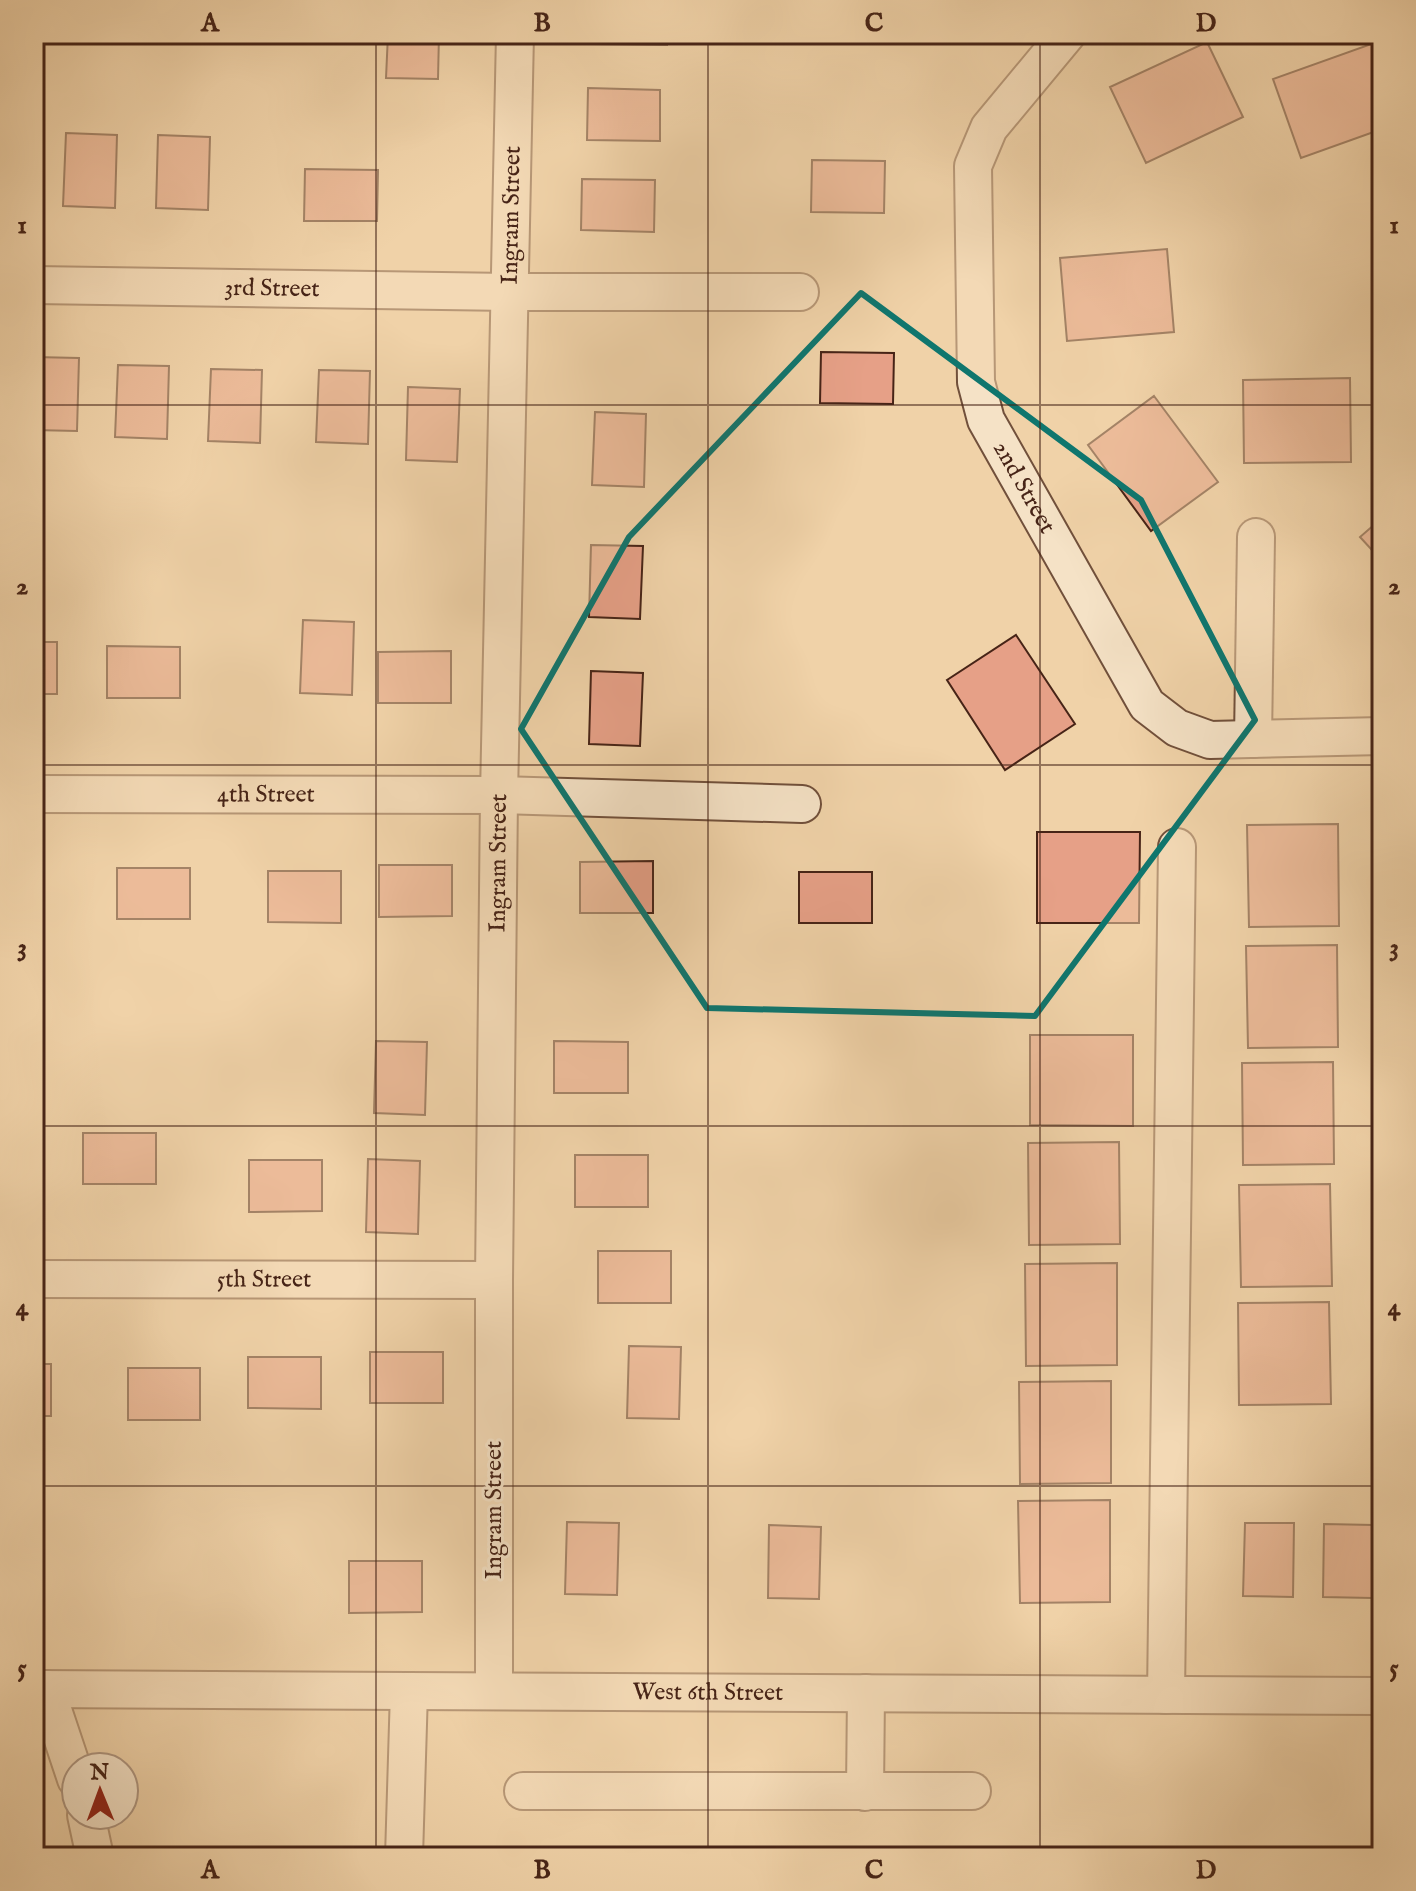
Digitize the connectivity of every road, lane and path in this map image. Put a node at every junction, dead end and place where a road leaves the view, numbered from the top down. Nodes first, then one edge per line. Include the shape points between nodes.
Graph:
1 (515, 34) edge
2 (1067, 34) edge
3 (34, 285) edge
4 (510, 292) junction
5 (800, 292) dead end
6 (1256, 537) dead end
7 (1382, 736) edge
8 (1253, 739) junction
9 (34, 794) edge
10 (499, 795) junction
11 (802, 804) dead end
12 (1177, 847) dead end
13 (34, 1279) edge
14 (494, 1280) junction
15 (40, 1689) edge
16 (409, 1691) junction
17 (494, 1691) junction
18 (866, 1693) junction
19 (1166, 1695) junction
20 (1382, 1696) edge
21 (65, 1751) edge
22 (523, 1791) dead end
23 (972, 1791) dead end
24 (865, 1792) junction
25 (89, 1831) edge
26 (95, 1857) edge
27 (404, 1857) edge

1 - 4 street, Ingram Street
2 - 8 street, 2nd Street via 989,128 973,166 976,382 986,420 1147,705 1177,728 1210,740
3 - 4 street, 3rd Street
4 - 5 street, 3rd Street
4 - 10 street, Ingram Street
6 - 8 street
7 - 8 street, 2nd Street
9 - 10 street, 4th Street
10 - 11 street, 4th Street
10 - 14 street, Ingram Street
12 - 19 street
13 - 14 street, 5th Street
14 - 17 street, Ingram Street
15 - 16 street, West 6th Street
15 - 21 street
16 - 17 street, West 6th Street
16 - 27 street
17 - 18 street, West 6th Street
18 - 19 street, West 6th Street
18 - 24 street
19 - 20 street, West 6th Street
22 - 24 street
23 - 24 street
25 - 26 street

